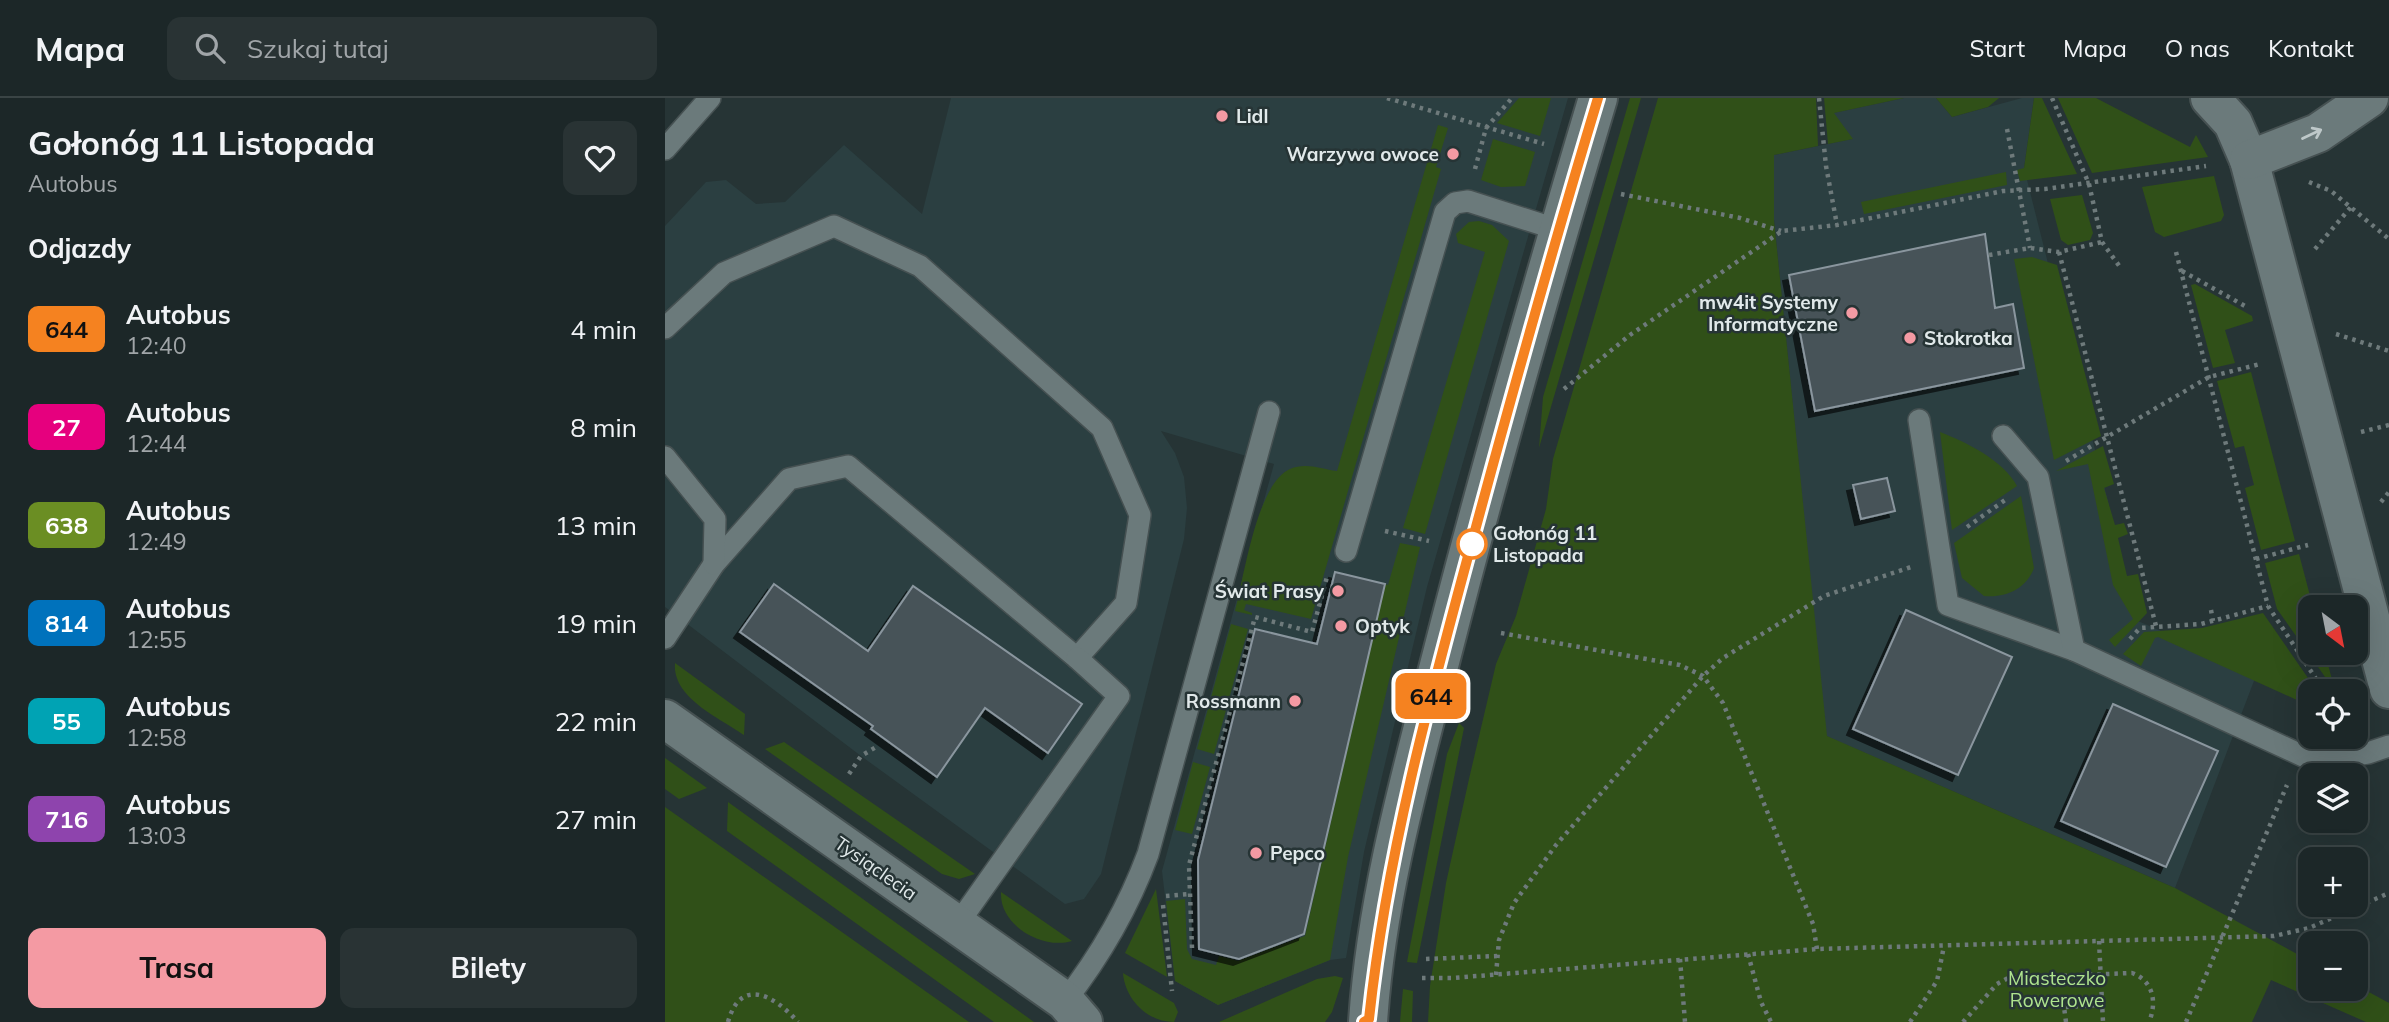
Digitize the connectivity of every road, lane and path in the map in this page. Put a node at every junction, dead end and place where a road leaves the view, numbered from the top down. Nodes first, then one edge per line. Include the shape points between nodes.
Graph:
1 (709, 98) edge
2 (1387, 98) edge
3 (1511, 98) edge
4 (1598, 98) edge
5 (1819, 98) edge
6 (2052, 98) edge
7 (2210, 98) edge
8 (2369, 98) edge
9 (1486, 128) junction
10 (2007, 130) dead end
11 (1546, 145) dead end
12 (665, 149) edge
13 (2249, 160) junction
14 (2307, 182) dead end
15 (2089, 184) junction
16 (2018, 190) junction
17 (1621, 194) dead end
18 (1468, 201) junction
19 (2351, 207) junction
20 (1837, 225) junction
21 (1559, 230) junction
22 (1782, 231) junction
23 (2389, 239) edge
24 (2102, 242) junction
25 (2030, 248) junction
26 (2059, 252) junction
27 (2176, 252) dead end
28 (1989, 255) dead end
29 (2120, 267) dead end
30 (2277, 267) junction
31 (2181, 270) junction
32 (2292, 321) junction
33 (665, 328) edge
34 (2227, 372) dead end
35 (2209, 377) junction
36 (1564, 389) dead end
37 (1269, 412) dead end
38 (1919, 420) dead end
39 (2003, 436) dead end
40 (665, 457) edge
41 (2347, 529) junction
42 (1383, 539) dead end
43 (1430, 541) dead end
44 (1346, 551) dead end
45 (2256, 559) junction
46 (715, 564) junction
47 (1329, 571) dead end
48 (1840, 590) dead end
49 (2268, 606) junction
50 (2211, 610) dead end
51 (2213, 621) junction
52 (2156, 626) junction
53 (1501, 633) dead end
54 (665, 638) edge
55 (2074, 650) junction
56 (1077, 658) junction
57 (2106, 666) junction
58 (1703, 676) junction
59 (2316, 679) edge
60 (2389, 689) edge
61 (665, 719) edge
62 (2389, 746) edge
63 (876, 747) dead end
64 (2299, 757) junction
65 (849, 774) dead end
66 (1162, 884) dead end
67 (2389, 893) edge
68 (1190, 894) junction
69 (1163, 896) junction
70 (957, 925) junction
71 (2222, 938) junction
72 (2099, 942) junction
73 (1944, 946) junction
74 (1192, 948) dead end
75 (1817, 949) junction
76 (1748, 954) junction
77 (1497, 956) junction
78 (1426, 959) dead end
79 (1679, 959) junction
80 (2101, 974) junction
81 (1496, 975) junction
82 (1422, 978) dead end
83 (1172, 991) dead end
84 (2102, 1005) junction
85 (1074, 1011) edge
86 (1912, 1020) edge
87 (1367, 1021) edge
88 (728, 1022) edge
89 (798, 1022) edge
90 (1114, 1022) edge
91 (1685, 1022) edge
92 (1771, 1022) edge
93 (1920, 1022) edge
94 (1963, 1022) edge
95 (2066, 1022) edge
96 (2103, 1022) edge
97 (2149, 1022) edge
98 (2186, 1022) edge

1 - 12 lane
2 - 9 path
3 - 9 path
4 - 21 street
5 - 20 path
6 - 15 path
7 - 13 street via 2233,123
13 -> 8 street via 2318,132
9 - 11 path
9 - 18 path
10 - 16 path
13 - 15 path
13 - 30 street
14 - 19 path via 2331,191
15 - 16 path
15 - 24 path
16 - 20 path
16 - 25 path
17 - 22 path
18 - 21 lane
18 - 44 lane via 1455,203 1445,212
19 - 23 path
19 - 30 path via 2308,256
20 - 22 path
21 - 87 street via 1496,447 1409,782
22 - 36 path via 1630,335
24 - 26 path
24 - 29 path
25 - 26 path
25 - 28 path
26 - 52 path
27 - 31 path
30 - 32 street
31 - 32 path via 2250,309
31 - 35 path
32 - 41 street
33 - 56 lane via 724,273 834,226 920,266 1102,428 1140,515 1126,603
34 - 35 path
35 - 45 path
37 - 85 lane via 1148,854 1119,919 1088,972
38 - 55 lane via 1948,605
39 - 55 lane via 2038,477
40 - 46 lane via 715,519
41 - 45 path via 2329,539
41 - 60 street
42 - 43 path via 1386,529
45 - 49 path
46 - 54 lane
46 - 56 lane via 789,479 848,466
47 - 68 path via 1312,632 1255,617 1251,623 1194,842
48 - 58 path via 1723,658
49 - 51 path
49 - 59 path
50 - 51 path
51 - 52 path
52 - 57 path via 2140,628
53 - 58 path via 1680,665
55 - 57 lane
56 - 70 lane via 1119,696
57 - 64 lane
58 - 75 path via 1723,703 1813,924
58 - 77 path via 1556,845 1508,914
61 - 70 street, Tysiąclecia
62 - 64 lane via 2314,761
63 - 65 path via 862,756
64 - 71 path
66 - 69 path
67 - 71 path via 2308,928 2274,936
68 - 69 path
68 - 74 path
69 - 83 path
70 - 85 street, Tysiąclecia
71 - 72 path
71 - 98 path
72 - 73 path
72 - 80 path
73 - 75 path
73 - 86 path via 1937,981
75 - 76 path
76 - 79 path
76 - 92 path
77 - 78 path
77 - 81 path
79 - 81 path
79 - 91 path
80 - 84 path
80 - 94 path via 2008,978
80 - 97 path via 2132,973 2145,980 2154,1003
81 - 82 path
84 - 95 path via 2064,1007
84 - 96 path
85 - 90 street, Tysiąclecia
86 - 93 path
88 - 89 path via 732,1008 746,996 761,995 780,1002

